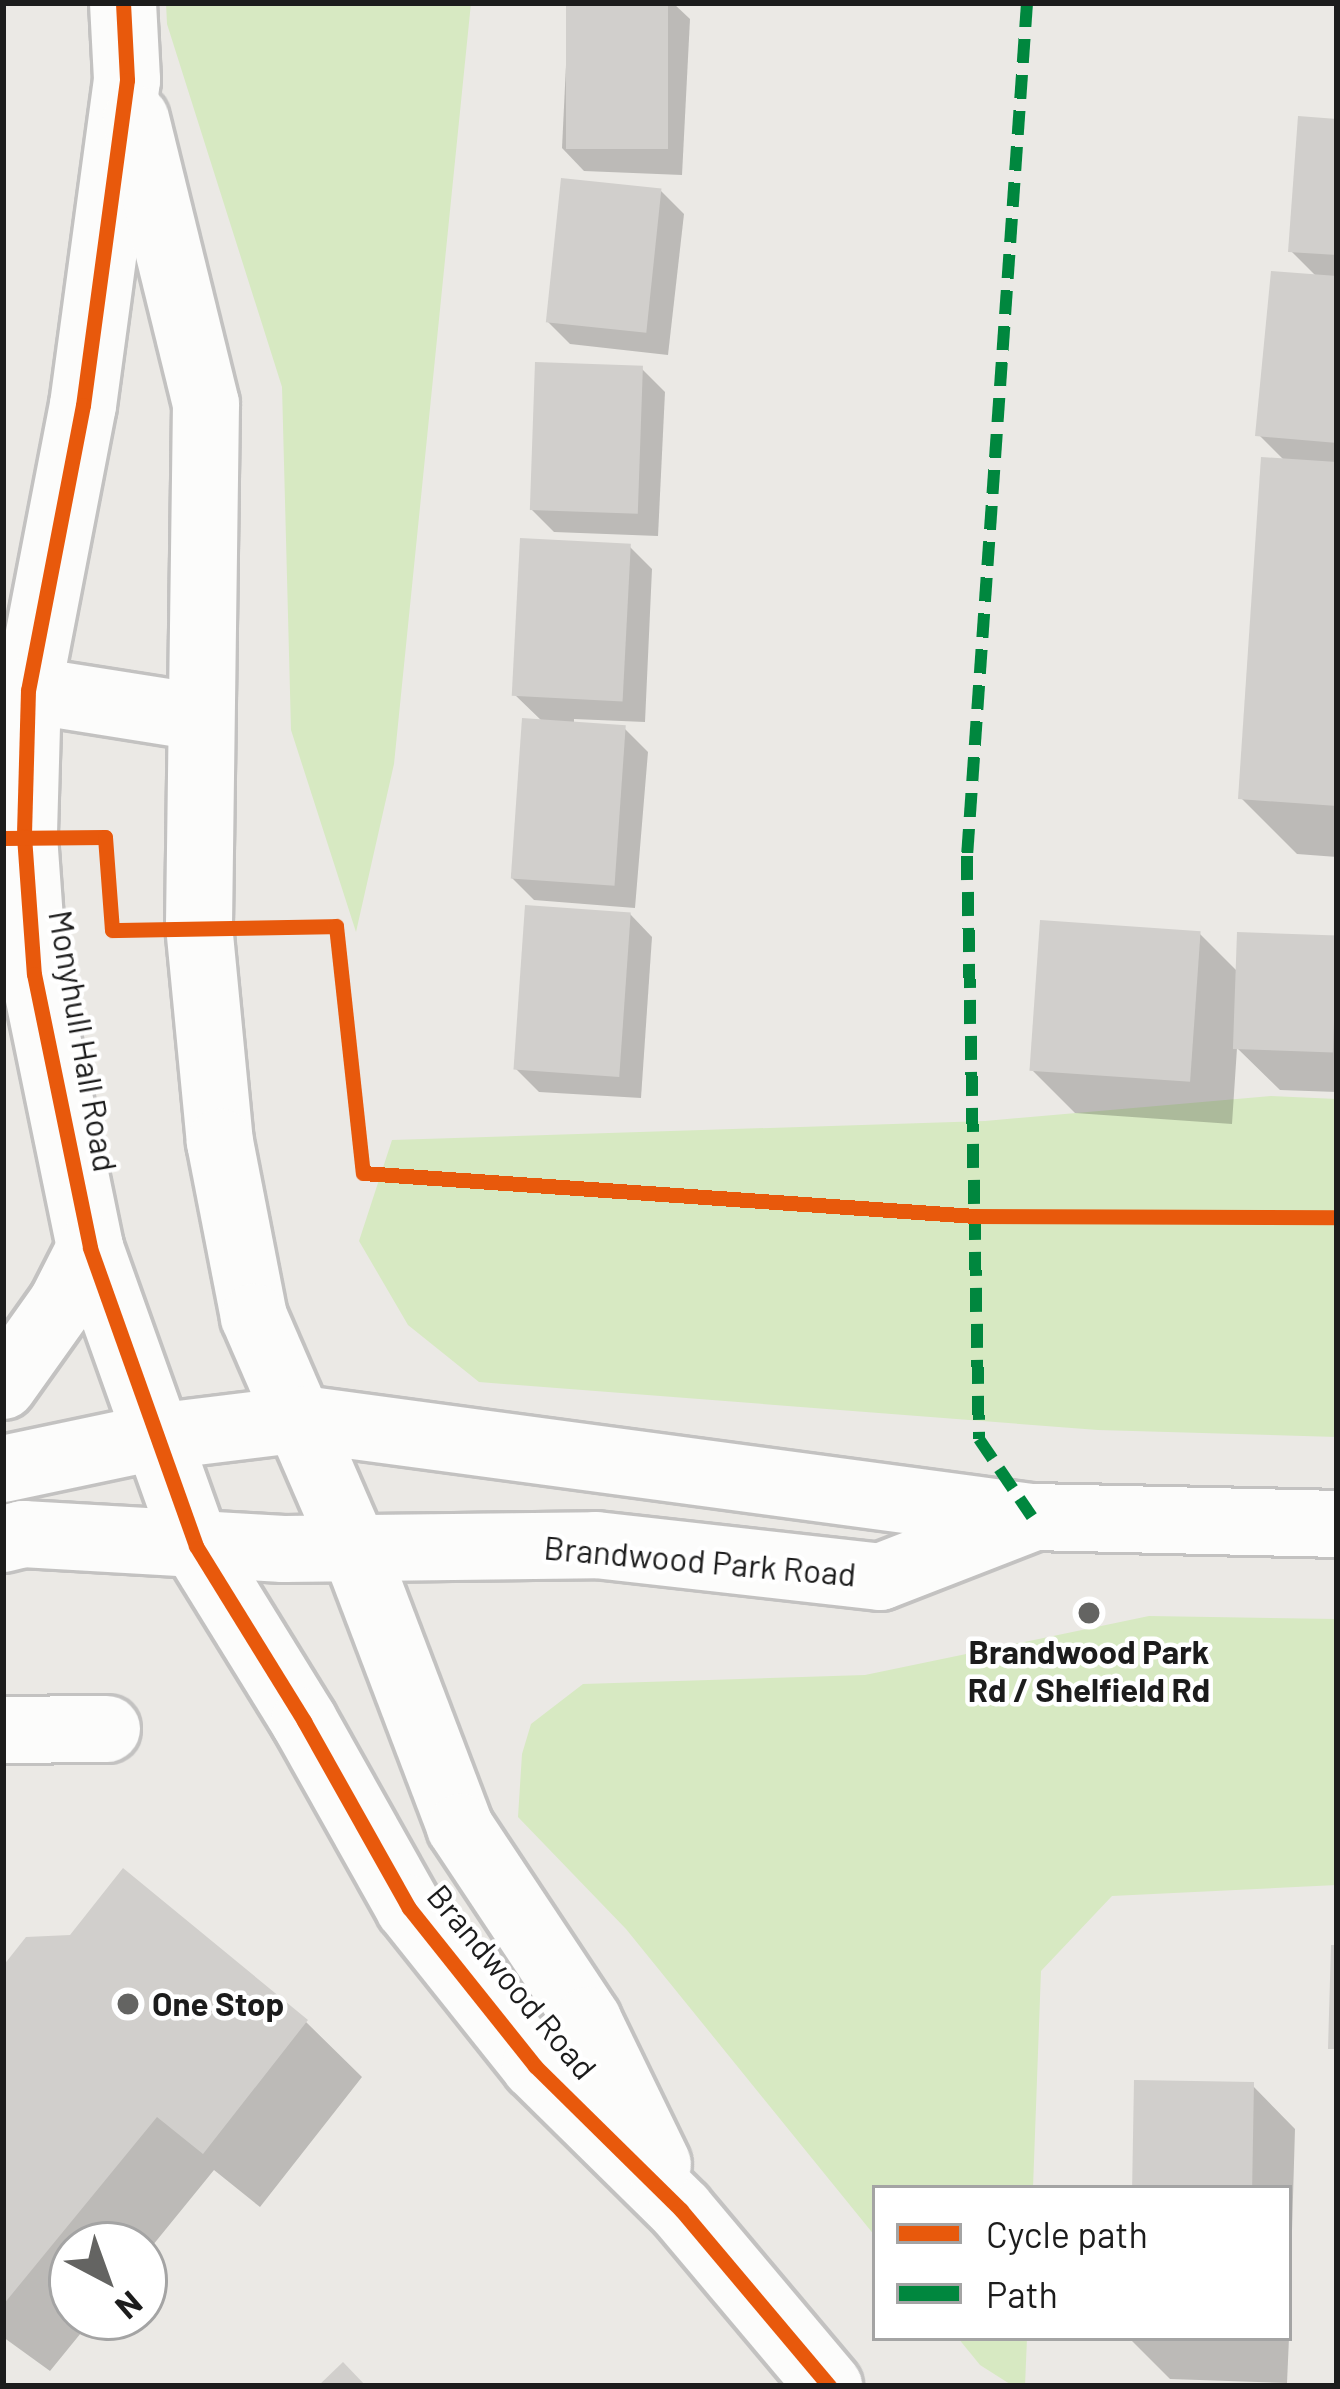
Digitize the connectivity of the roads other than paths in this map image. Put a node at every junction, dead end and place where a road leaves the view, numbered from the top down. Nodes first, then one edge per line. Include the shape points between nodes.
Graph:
1 (123, 3) edge
2 (127, 80) junction
3 (16, 693) edge
4 (198, 717) junction
5 (90, 1248) junction
6 (3, 1386) edge
7 (302, 1419) junction
8 (155, 1437) junction
9 (3, 1469) edge
10 (1032, 1517) junction
11 (1337, 1524) edge
12 (3, 1539) edge
13 (196, 1546) junction
14 (356, 1550) junction
15 (107, 1729) dead end
16 (3, 1730) edge
17 (681, 2210) junction
18 (829, 2386) edge

1 - 2 street, Monyhull Hall Road
2 - 3 street, Monyhull Hall Road via 83,405
2 - 4 street, Monyhull Hall Road via 206,404
3 - 4 street
3 - 5 street, Monyhull Hall Road via 34,974
4 - 7 street, Monyhull Hall Road via 199,925 220,1142 254,1316
5 - 6 street
5 - 8 street, Monyhull Hall Road
7 - 8 street, Brandwood Park Road
7 - 10 street, Brandwood Park Road
7 - 14 street, Brandwood Road
8 - 9 street, Brandwood Park Road
8 - 13 street, Brandwood Road
10 - 11 street, Brandwood Park Road
10 - 14 street, Brandwood Park Road via 880,1576 596,1545
12 - 13 street, Brandwood Park Road
13 - 14 street, Brandwood Park Road
13 - 17 street, Brandwood Road via 409,1908 535,2066
14 - 17 street, Brandwood Road via 460,1827 588,2020
15 - 16 street
17 - 18 street, Brandwood Road

